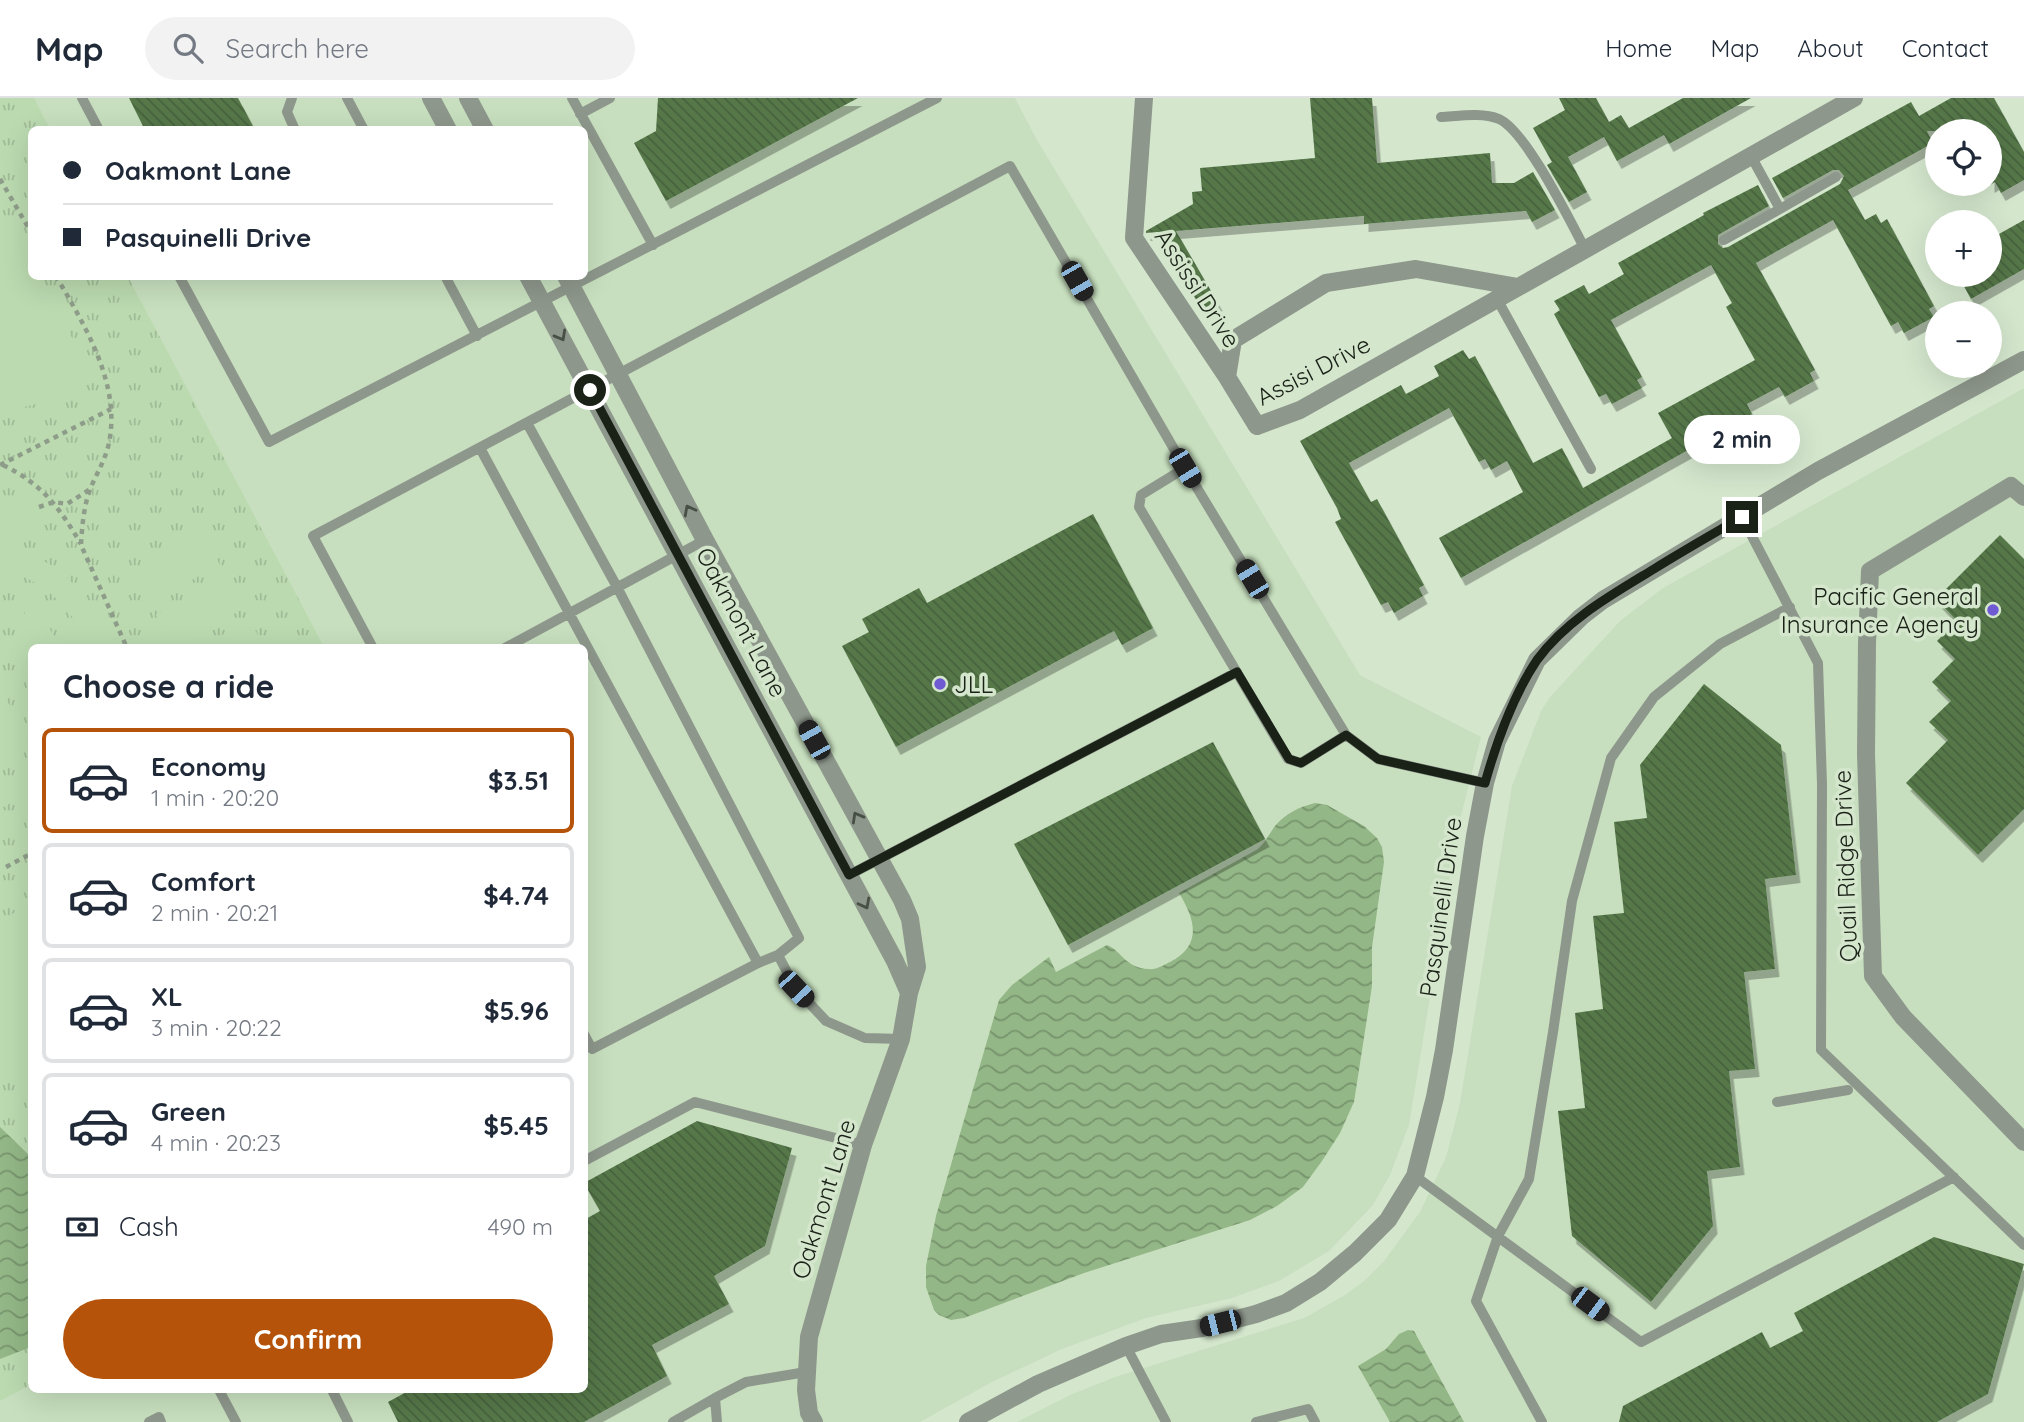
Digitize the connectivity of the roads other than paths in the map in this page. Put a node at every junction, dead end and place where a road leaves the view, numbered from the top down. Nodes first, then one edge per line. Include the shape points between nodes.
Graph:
1 (82, 98) edge
2 (292, 98) edge
3 (347, 98) edge
4 (431, 98) edge
5 (468, 98) edge
6 (572, 98) edge
7 (610, 98) edge
8 (937, 98) edge
9 (1144, 98) edge
10 (1854, 98) edge
11 (580, 114) junction
12 (1441, 117) dead end
13 (97, 126) edge
14 (293, 126) edge
15 (362, 126) edge
16 (446, 126) edge
17 (483, 126) edge
18 (587, 126) edge
19 (588, 128) edge
20 (1751, 156) junction
21 (1836, 177) dead end
22 (1780, 209) junction
23 (1724, 240) dead end
24 (653, 245) junction
25 (1585, 249) junction
26 (588, 273) edge
27 (181, 280) edge
28 (447, 280) edge
29 (530, 280) edge
30 (569, 281) edge
31 (1518, 287) junction
32 (1497, 299) junction
33 (542, 302) junction
34 (477, 335) junction
35 (2024, 360) edge
36 (617, 376) junction
37 (1227, 377) junction
38 (590, 390) junction
39 (527, 423) junction
40 (480, 448) junction
41 (1185, 468) junction
42 (1591, 469) dead end
43 (2024, 497) edge
44 (1742, 517) junction
45 (705, 540) junction
46 (678, 554) junction
47 (617, 587) junction
48 (1790, 607) junction
49 (569, 613) junction
50 (371, 644) edge
51 (512, 644) edge
52 (586, 644) edge
53 (588, 648) edge
54 (1237, 672) junction
55 (1346, 735) junction
56 (1485, 783) junction
57 (880, 860) junction
58 (849, 875) junction
59 (778, 955) junction
60 (758, 963) junction
61 (909, 993) junction
62 (901, 1039) junction
63 (588, 1042) edge
64 (1849, 1090) dead end
65 (1777, 1102) dead end
66 (2024, 1142) edge
67 (863, 1146) junction
68 (588, 1159) edge
69 (1415, 1176) junction
70 (1954, 1177) junction
71 (1498, 1236) junction
72 (2024, 1245) edge
73 (1126, 1346) junction
74 (806, 1372) junction
75 (221, 1393) edge
76 (334, 1393) edge
77 (715, 1398) junction
78 (149, 1422) edge
79 (162, 1422) edge
80 (236, 1422) edge
81 (348, 1422) edge
82 (673, 1422) edge
83 (717, 1422) edge
84 (814, 1422) edge
85 (968, 1422) edge
86 (1166, 1422) edge
87 (1256, 1422) edge
88 (1315, 1422) edge
89 (1542, 1422) edge

1 - 13 lane
2 - 14 lane via 287,112
3 - 15 lane
4 - 16 street
5 - 17 street
6 - 11 lane
7 - 11 lane
8 - 24 lane
9 - 37 street, Assissi Drive via 1134,238
10 - 20 street, Assisi Drive
11 - 18 lane
12 - 25 lane via 1485,115 1515,131
19 - 24 lane
20 - 22 lane
20 - 25 street, Assisi Drive
21 - 22 lane
22 - 23 lane
24 - 26 lane
25 - 31 street, Assisi Drive
27 - 34 lane via 269,442
28 - 34 lane
29 - 33 street, Oakmont Lane
30 - 33 lane
30 - 36 street, Oakmont Lane
31 - 32 street, Assisi Drive
31 - 37 street, Assisi Drive via 1416,269 1326,282 1233,341
32 - 37 street, Assisi Drive via 1300,410 1257,426
32 - 42 lane
33 - 34 lane
33 -> 38 street, Oakmont Lane
35 - 44 street, Pasquinelli Drive
36 - 38 lane
36 - 41 lane via 1010,166
45 -> 36 street, Oakmont Lane
38 - 39 lane
38 - 46 street, Oakmont Lane
39 - 40 lane
39 - 47 lane
40 - 49 lane
40 - 50 lane via 313,536
41 - 54 lane via 1141,495 1139,508
41 - 55 lane
43 - 66 street, Quail Ridge Drive via 2011,486 1870,571 1867,643 1873,976 1903,1017
44 - 48 lane
44 - 56 street, Pasquinelli Drive via 1603,600 1556,640 1537,660 1523,688 1497,741
45 - 46 lane
57 -> 45 street, Oakmont Lane
46 - 47 lane
46 - 58 street, Oakmont Lane
47 - 49 lane
47 - 59 lane via 799,938
48 - 70 lane via 1818,663 1821,1050
48 - 71 lane via 1720,644 1654,697 1611,758 1572,901 1529,1179
49 - 51 lane
49 - 52 lane
53 - 60 lane
54 - 55 lane via 1289,759 1301,763
54 - 57 lane
55 - 56 lane via 1378,759
56 - 69 street, Pasquinelli Drive via 1444,1050
57 - 58 lane
57 - 61 street, Oakmont Lane via 902,900 914,938 917,967
58 -> 61 street, Oakmont Lane
59 - 60 lane
59 - 62 lane via 796,989 826,1021 865,1038
60 - 63 lane via 592,1049
61 - 62 street, Oakmont Lane
62 - 67 street, Oakmont Lane
64 - 65 lane
67 - 68 lane via 695,1102
67 - 74 street, Oakmont Lane via 809,1337
69 - 71 lane
69 - 73 street, Pasquinelli Drive via 1388,1220 1371,1237 1320,1282 1286,1303
70 - 71 lane via 1641,1342
70 - 72 lane
71 - 89 lane via 1476,1301
73 - 85 street, Pasquinelli Drive via 1038,1384
73 - 86 lane
74 - 77 lane via 746,1382
74 - 84 street, Oakmont Lane via 809,1413
75 - 80 lane
76 - 81 lane
77 - 82 lane
77 - 83 lane
78 - 79 lane via 159,1416
87 - 88 lane via 1308,1409

